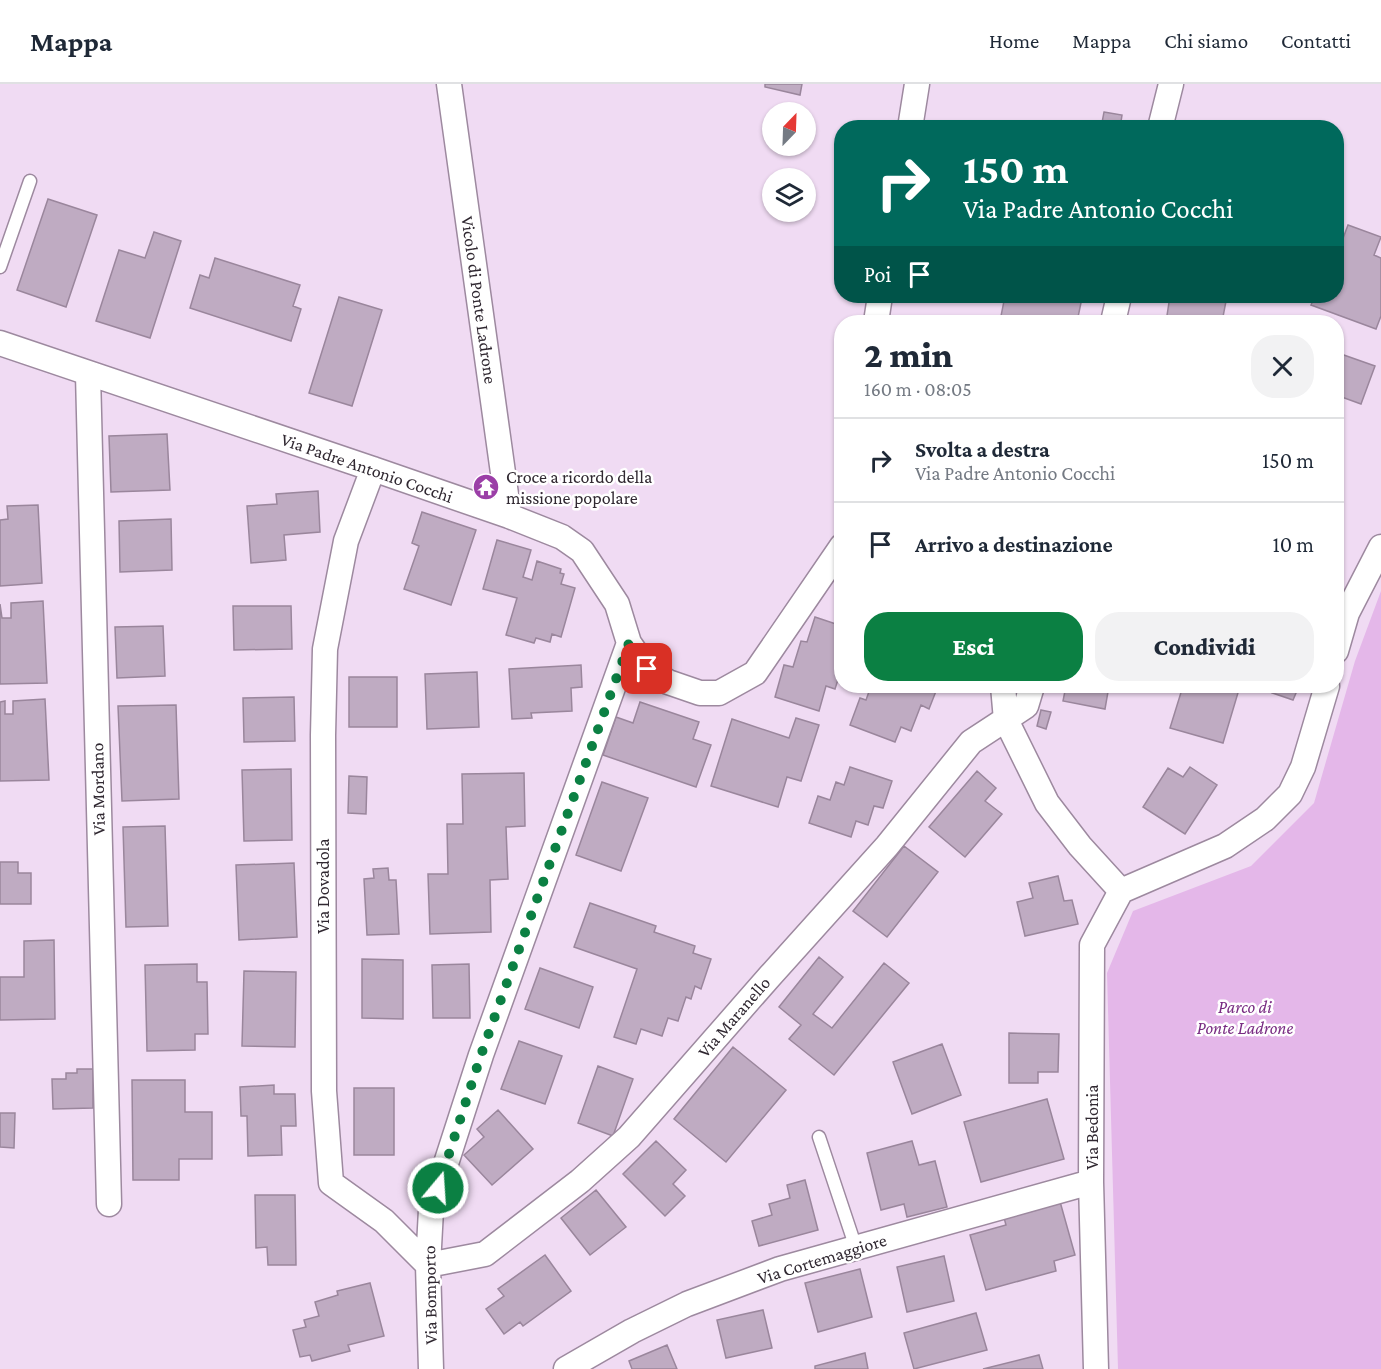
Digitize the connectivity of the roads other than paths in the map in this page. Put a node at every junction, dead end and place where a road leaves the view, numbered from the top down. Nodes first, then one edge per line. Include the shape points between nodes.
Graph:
1 (449, 84) edge
2 (917, 84) edge
3 (1171, 84) edge
4 (911, 120) edge
5 (1162, 120) edge
6 (30, 181) dead end
7 (0, 267) edge
8 (0, 343) edge
9 (88, 374) junction
10 (373, 469) junction
11 (509, 516) junction
12 (1381, 547) edge
13 (834, 558) edge
14 (1344, 624) edge
15 (629, 643) junction
16 (1004, 693) edge
17 (1030, 693) edge
18 (1324, 693) edge
19 (1006, 720) junction
20 (1120, 891) junction
21 (819, 1137) dead end
22 (1091, 1182) junction
23 (109, 1204) dead end
24 (856, 1248) junction
25 (428, 1265) junction
26 (431, 1369) edge
27 (566, 1369) edge
28 (1096, 1369) edge

1 - 11 street, Vicolo di Ponte Ladrone
2 - 4 street
3 - 5 street
6 - 7 lane
8 - 9 street, Via Padre Antonio Cocchi
9 - 10 street, Via Padre Antonio Cocchi
9 - 23 street, Via Mordano
10 - 11 street, Via Padre Antonio Cocchi
10 - 25 street, Via Dovadola via 346,541 325,649 324,1091 331,1183 384,1221
11 - 15 street, Via Padre Antonio Cocchi via 562,537 582,551 616,604
12 - 14 street
13 - 15 street, Via Padre Antonio Cocchi via 755,674 719,693 700,693 668,682 647,669
15 - 25 street, Via Bomporto via 470,1089 431,1210
16 - 19 street
17 - 19 street, Via Maranello via 1026,706
18 - 20 street via 1303,767 1290,794 1265,819 1225,846
19 - 20 street via 1047,803
19 - 25 street, Via Maranello via 971,742 886,846 629,1137 485,1254
20 - 22 street, Via Bedonia via 1092,945
21 - 24 lane
22 - 24 street, Via Cortemaggiore
22 - 28 street, Via Bedonia
24 - 27 street, Via Cortemaggiore via 780,1269 687,1304
25 - 26 street, Via Bomporto

